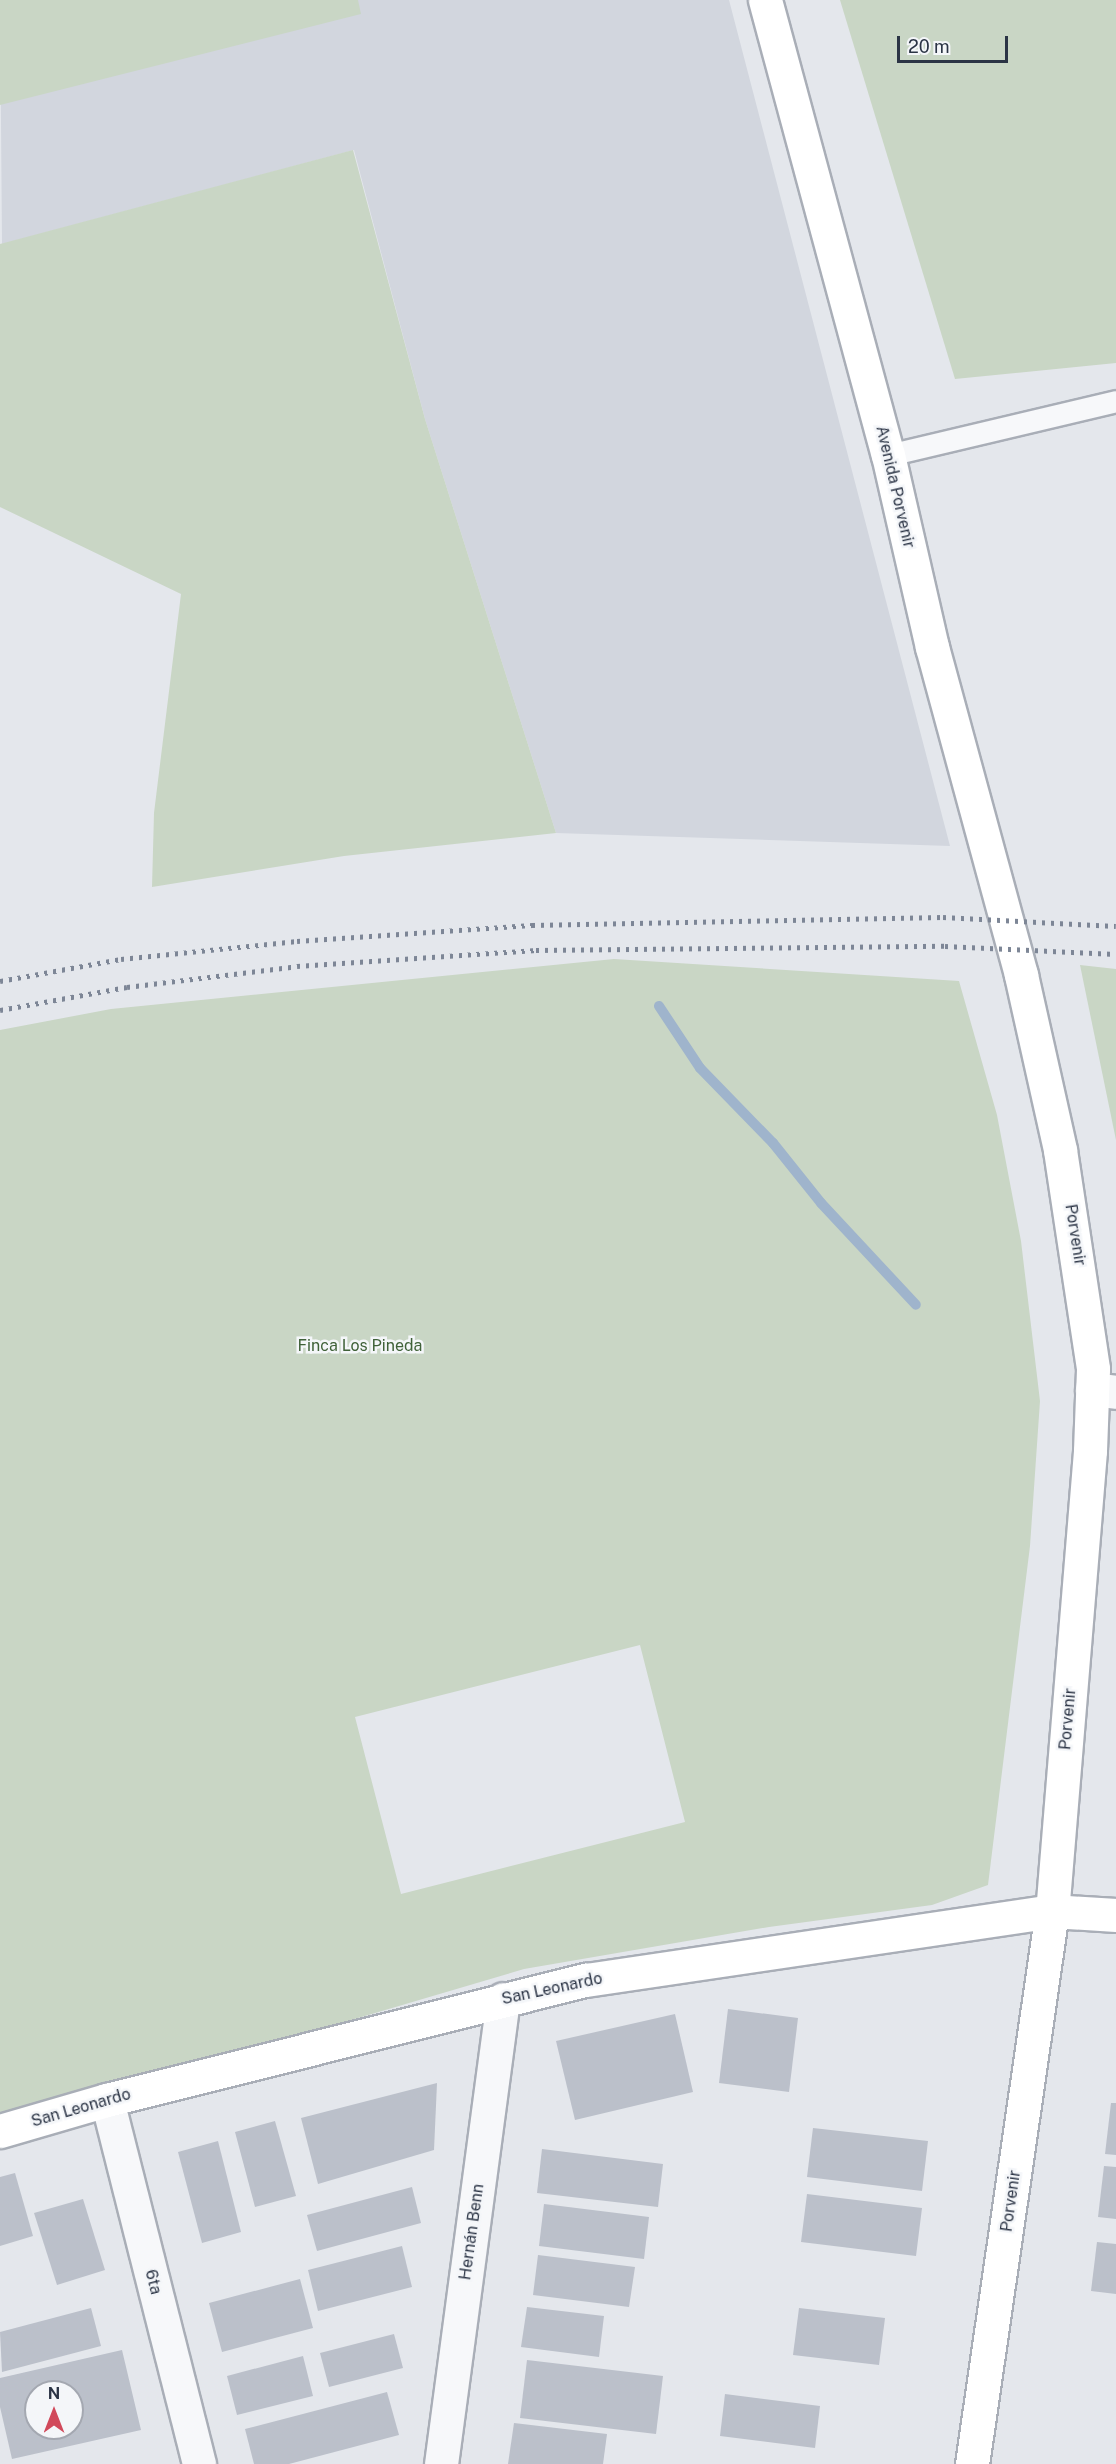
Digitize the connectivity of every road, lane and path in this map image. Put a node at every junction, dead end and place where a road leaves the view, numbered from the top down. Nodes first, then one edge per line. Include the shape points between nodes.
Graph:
1 (765, 0) edge
2 (1116, 401) edge
3 (888, 455) junction
4 (1021, 975) joint
5 (1104, 1390) edge
6 (1052, 1911) junction
7 (1116, 1915) edge
8 (503, 2000) junction
9 (107, 2100) junction
10 (0, 2131) edge
11 (199, 2464) edge
12 (441, 2464) edge
13 (972, 2464) edge

1 - 3 main road, Avenida Porvenir
2 - 3 lane
3 - 4 main road, Avenida Porvenir via 932,647
4 - 5 main road, Porvenir via 1060,1150 1093,1369
5 - 6 main road, Porvenir via 1090,1451
6 - 7 main road, San Leonardo
6 - 8 main road, San Leonardo via 586,1980
6 - 13 main road, Porvenir
8 - 9 main road, San Leonardo
8 - 12 street, Hernán Benn
9 - 10 main road, San Leonardo
9 - 11 street, 6ta

